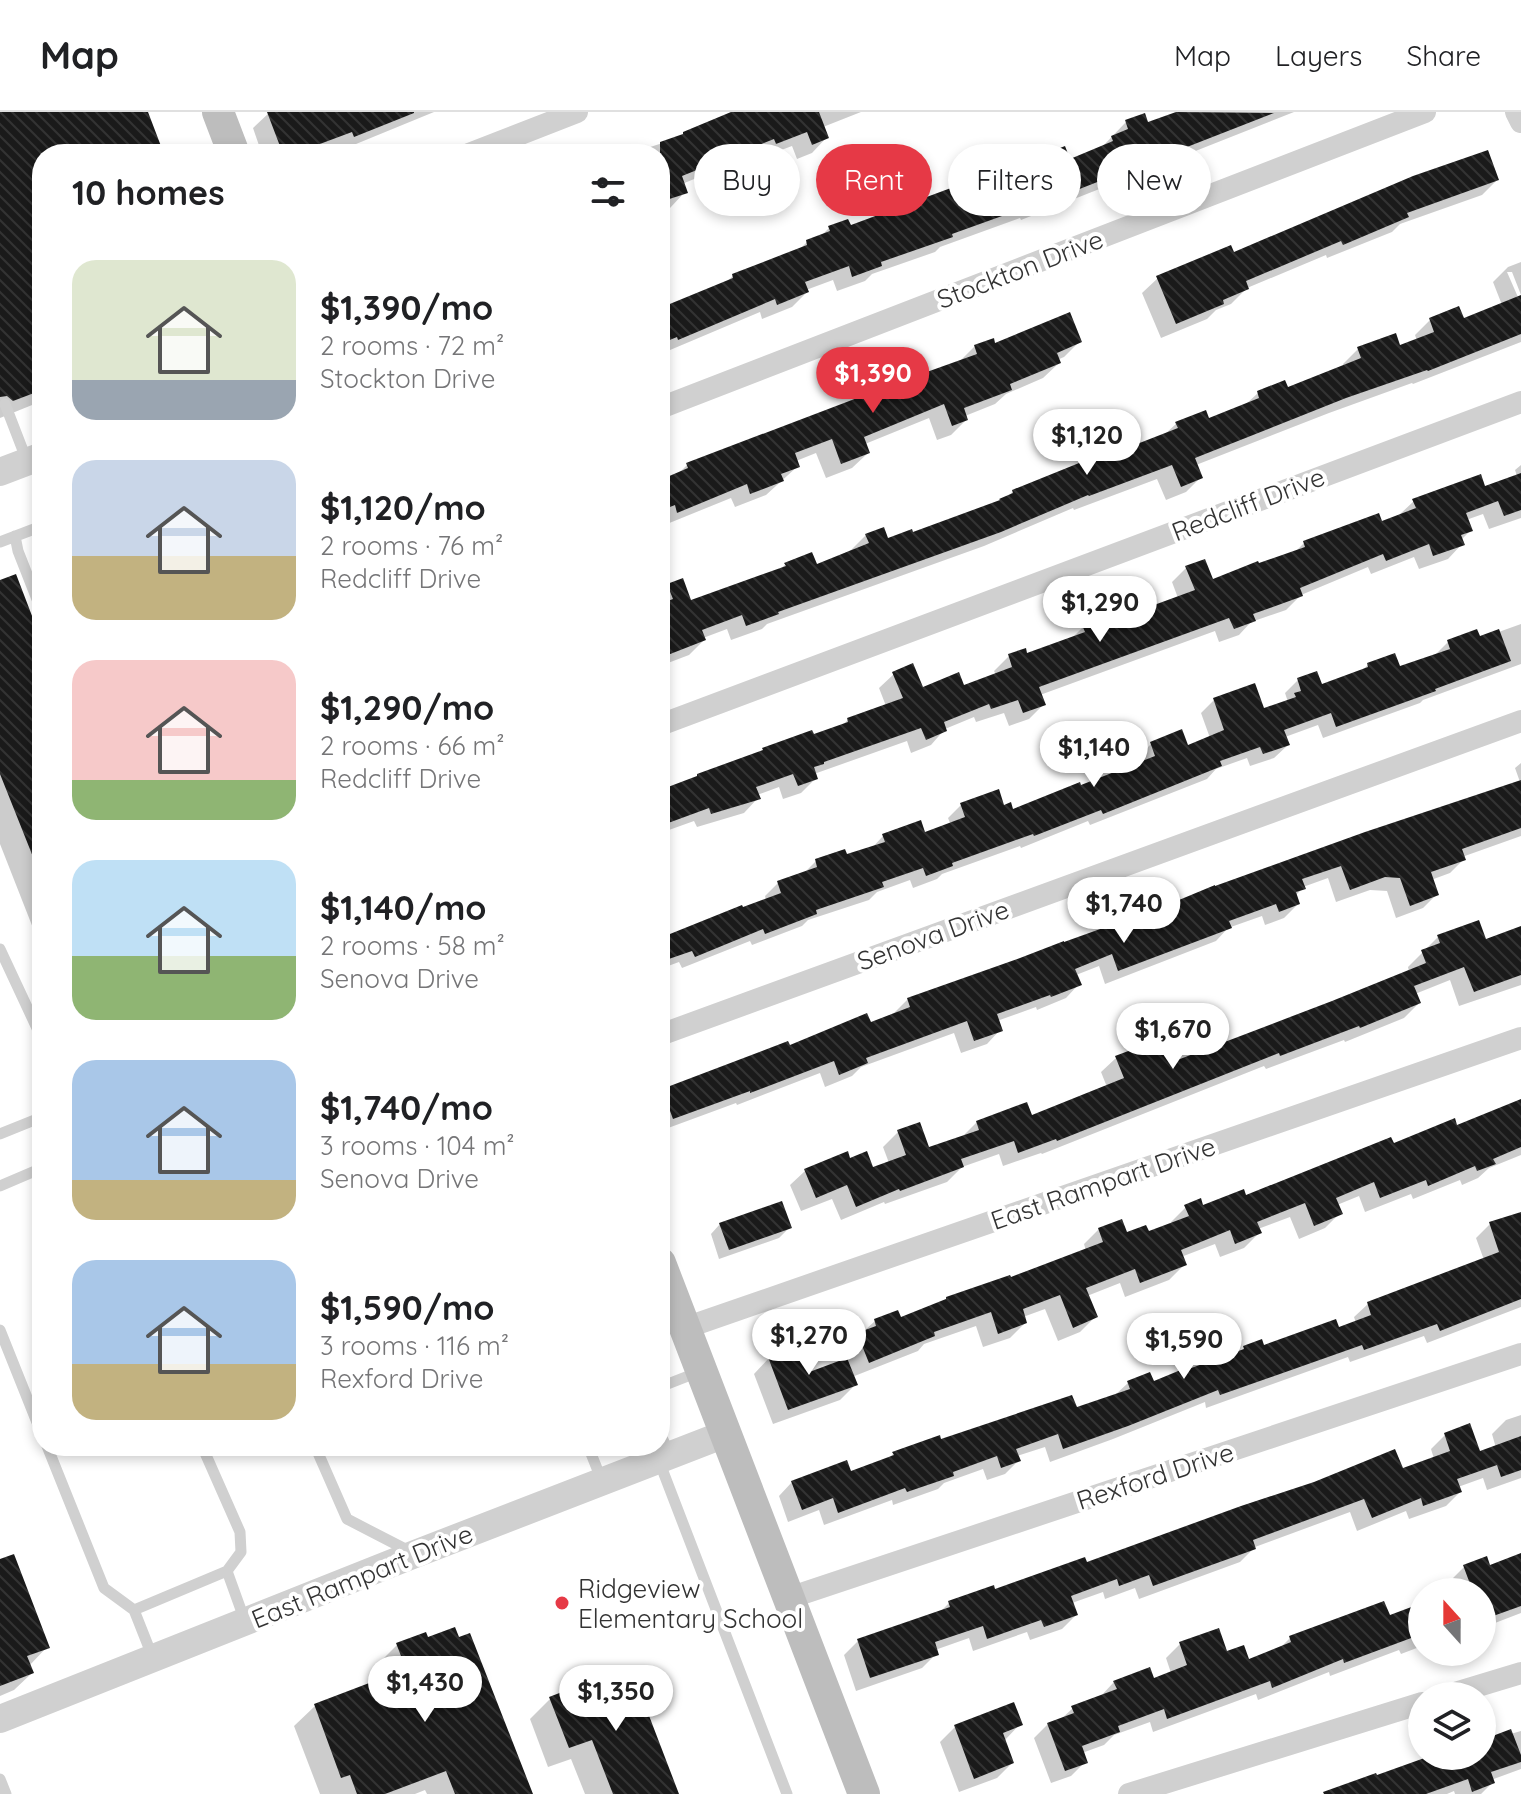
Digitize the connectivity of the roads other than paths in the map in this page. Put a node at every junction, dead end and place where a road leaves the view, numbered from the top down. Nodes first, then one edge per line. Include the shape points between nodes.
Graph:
1 (218, 112) edge
2 (577, 112) edge
3 (1425, 112) edge
4 (1516, 112) edge
5 (1521, 122) edge
6 (230, 144) edge
7 (495, 144) edge
8 (1521, 402) edge
9 (5, 404) dead end
10 (670, 404) edge
11 (32, 454) edge
12 (32, 460) edge
13 (0, 472) edge
14 (32, 530) edge
15 (15, 536) junction
16 (0, 542) edge
17 (32, 587) edge
18 (670, 721) edge
19 (1521, 721) edge
20 (0, 949) edge
21 (32, 1018) edge
22 (670, 1031) edge
23 (1521, 1038) edge
24 (32, 1121) edge
25 (0, 1134) edge
26 (32, 1172) edge
27 (0, 1186) edge
28 (673, 1311) edge
29 (0, 1330) edge
30 (1521, 1354) edge
31 (701, 1371) junction
32 (670, 1382) edge
33 (32, 1410) edge
34 (725, 1434) junction
35 (670, 1448) edge
36 (51, 1456) edge
37 (206, 1456) edge
38 (319, 1456) edge
39 (592, 1456) edge
40 (652, 1456) edge
41 (665, 1456) edge
42 (602, 1482) junction
43 (415, 1554) junction
44 (227, 1571) junction
45 (789, 1598) junction
46 (134, 1610) junction
47 (246, 1623) junction
48 (154, 1659) junction
49 (1521, 1673) edge
50 (1491, 1682) edge
51 (1408, 1707) edge
52 (0, 1719) edge
53 (0, 1779) edge
54 (6, 1794) edge
55 (787, 1794) edge
56 (864, 1794) edge
57 (1129, 1794) edge

1 - 6 main road
2 - 7 street
3 - 10 street, Stockton Drive
4 - 5 street
8 - 18 street, Redcliff Drive
9 - 11 lane
12 - 13 street
14 - 15 lane
15 - 16 lane
15 - 17 lane
19 - 22 street, Senova Drive
20 - 21 lane
23 - 28 street, East Rampart Drive
24 - 25 lane
26 - 27 lane
28 - 31 main road
29 - 33 lane
30 - 45 street, Rexford Drive
31 - 32 lane
31 - 34 main road
34 - 35 street, East Rampart Drive
34 - 45 main road
36 - 46 lane via 104,1588
37 - 44 lane via 240,1532 241,1552
38 - 43 lane via 347,1519
39 - 42 lane
40 - 42 street, East Rampart Drive
41 - 55 lane
42 - 43 street, East Rampart Drive
43 - 47 street, East Rampart Drive
44 - 46 lane
44 - 47 lane
45 - 56 main road
46 - 48 lane
47 - 48 street, East Rampart Drive
48 - 52 street, East Rampart Drive
49 - 50 street
51 - 57 street
53 - 54 lane

